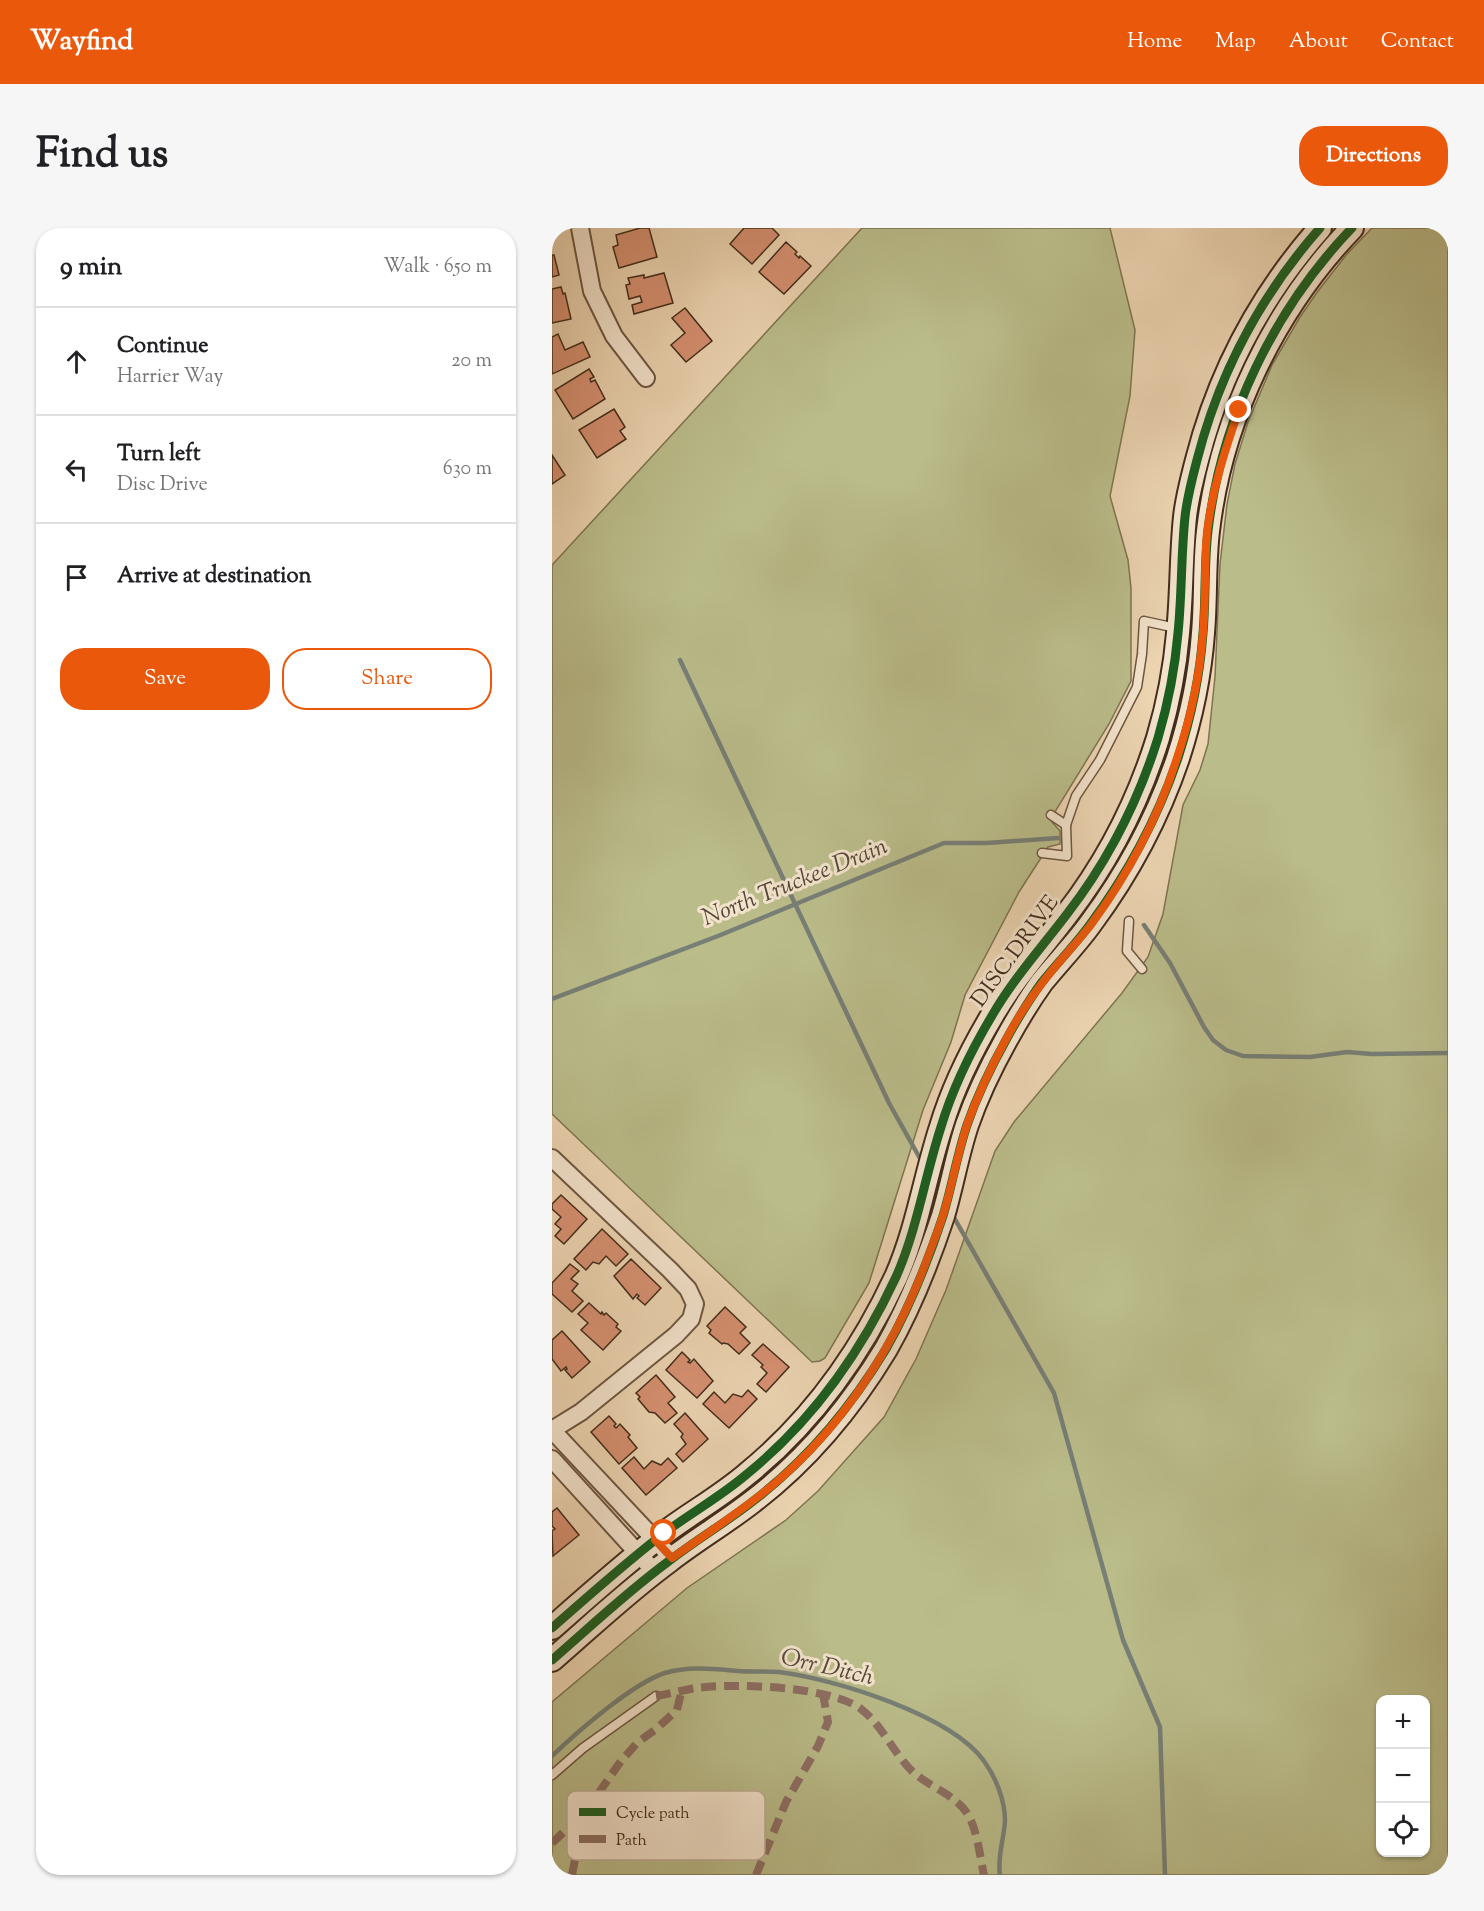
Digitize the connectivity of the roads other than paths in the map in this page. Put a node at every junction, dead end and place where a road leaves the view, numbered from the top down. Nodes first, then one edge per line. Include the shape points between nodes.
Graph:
1 (580, 228) edge
2 (1320, 228) edge
3 (1352, 228) edge
4 (646, 378) dead end
5 (1179, 630) junction
6 (1051, 814) dead end
7 (1066, 825) junction
8 (1042, 853) dead end
9 (1129, 921) dead end
10 (1142, 969) dead end
11 (552, 1158) edge
12 (552, 1430) edge
13 (552, 1459) edge
14 (593, 1474) junction
15 (577, 1487) junction
16 (646, 1547) junction
17 (663, 1565) junction
18 (552, 1628) edge
19 (552, 1660) edge
20 (656, 1696) dead end
21 (552, 1775) edge

1 - 4 street via 592,291 614,336
2 - 5 main road, DISC DRIVE via 1291,262 1250,325 1210,414 1185,511
3 - 17 main road, DISC DRIVE via 1289,305 1252,375 1227,444 1207,532 1203,633 1195,692 1165,793 1151,826 1114,889 1023,1010 991,1069 968,1122 925,1266 887,1348 831,1427 805,1456 751,1503
5 - 7 lane via 1144,621 1137,687 1100,760 1076,796
5 - 16 main road, DISC DRIVE via 1160,728 1131,812 1090,883 1009,988 961,1073 941,1125 909,1242 860,1345 836,1380 778,1446 719,1496
6 - 7 lane
7 - 8 lane via 1067,856
9 - 10 lane via 1128,951
11 - 12 street via 688,1289 694,1304 691,1319 676,1335 581,1412
12 - 14 street
13 - 15 street
14 - 15 lane
14 - 16 street
15 - 16 street
16 - 17 street
16 - 18 main road, DISC DRIVE
17 - 19 main road, DISC DRIVE
20 - 21 lane

